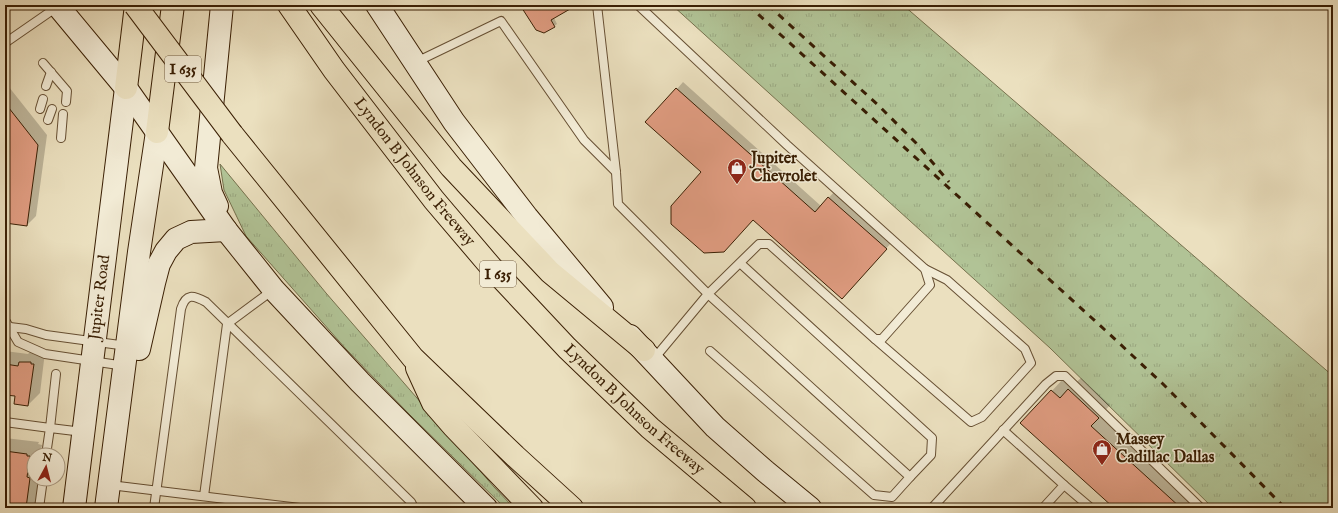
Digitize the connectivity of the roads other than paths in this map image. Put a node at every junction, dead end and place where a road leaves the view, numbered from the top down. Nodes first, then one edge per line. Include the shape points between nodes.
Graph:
1 (136, 5) edge
2 (173, 5) edge
3 (222, 5) edge
4 (289, 5) edge
5 (321, 5) edge
6 (377, 5) edge
7 (597, 5) edge
8 (638, 5) edge
9 (57, 6) edge
10 (5, 43) edge
11 (43, 63) dead end
12 (415, 63) junction
13 (51, 72) junction
14 (60, 83) junction
15 (46, 86) dead end
16 (126, 88) junction
17 (57, 91) dead end
18 (43, 99) dead end
19 (66, 102) dead end
20 (40, 109) dead end
21 (52, 109) dead end
22 (63, 114) dead end
23 (48, 120) dead end
24 (157, 132) junction
25 (61, 138) dead end
26 (616, 172) junction
27 (226, 230) junction
28 (740, 263) junction
29 (925, 269) junction
30 (274, 290) junction
31 (708, 294) junction
32 (7, 324) edge
33 (227, 324) junction
34 (875, 338) junction
35 (710, 351) dead end
36 (94, 352) junction
37 (648, 355) junction
38 (126, 356) junction
39 (413, 358) junction
40 (56, 374) dead end
41 (119, 410) junction
42 (5, 422) edge
43 (50, 428) junction
44 (1004, 430) junction
45 (84, 432) junction
46 (47, 447) edge
47 (910, 477) junction
48 (109, 485) junction
49 (1064, 485) junction
50 (42, 487) edge
51 (156, 491) junction
52 (204, 496) junction
53 (39, 508) edge
54 (74, 508) edge
55 (106, 508) edge
56 (154, 508) edge
57 (300, 508) edge
58 (414, 508) edge
59 (486, 508) edge
60 (532, 508) edge
61 (572, 508) edge
62 (745, 508) edge
63 (810, 508) edge
64 (932, 508) edge
65 (1043, 508) edge
66 (1091, 508) edge
67 (1201, 508) edge

1 - 16 main road
1 - 39 main road, I 635, bridge via 232,134
2 - 24 main road
3 - 27 main road via 206,168 211,192
4 - 62 main road, Lyndon B Johnson Freeway / I 635 via 334,70 434,200 491,267 567,348 650,428
5 - 37 main road via 456,172 550,272
6 - 12 main road
7 - 26 lane
8 - 29 lane via 787,145
9 - 10 lane
9 - 16 main road
11 - 13 lane
12 - 26 lane via 501,21 584,140
12 - 37 main road via 454,122 527,217 594,299
13 - 14 lane
13 - 15 lane
14 - 17 lane
14 - 19 lane via 67,91
16 - 24 main road
16 - 36 main road, Jupiter Road
18 - 20 lane
21 - 23 lane
22 - 25 lane
24 - 27 main road
24 - 38 main road, Jupiter Road
26 - 31 lane via 618,204
27 - 30 main road
27 - 41 main road via 191,232 176,239 166,251 154,283 133,378
28 - 31 lane
28 - 34 lane via 759,244 770,244
28 - 47 lane via 932,438 931,455
29 - 34 lane via 930,285 882,339
29 - 34 lane via 947,280 1019,343 1025,349 1031,363 982,417 971,422
30 - 33 lane
30 - 59 main road via 360,382
31 - 37 lane
31 - 47 lane
32 - 36 lane
32 - 36 lane via 18,342 45,354
33 - 51 lane via 206,302 197,297 184,300
33 - 52 lane
33 - 58 lane via 411,502
35 - 47 lane via 874,495 892,497
36 - 38 lane
36 - 38 lane
36 - 45 main road, Jupiter Road
37 - 63 main road via 716,427
38 - 41 main road, Jupiter Road
39 - 60 main road via 433,403
39 - 61 main road, I 635
40 - 43 lane
41 - 48 main road, Jupiter Road
42 - 43 lane
43 - 45 lane
43 - 46 lane
44 - 49 lane
44 - 64 lane
44 - 67 lane via 1046,384 1056,376 1066,376
45 - 54 main road, Jupiter Road
48 - 51 lane
48 - 55 main road, Jupiter Road
49 - 65 lane
49 - 66 lane
50 - 53 lane
51 - 52 lane
51 - 56 lane
52 - 57 lane

